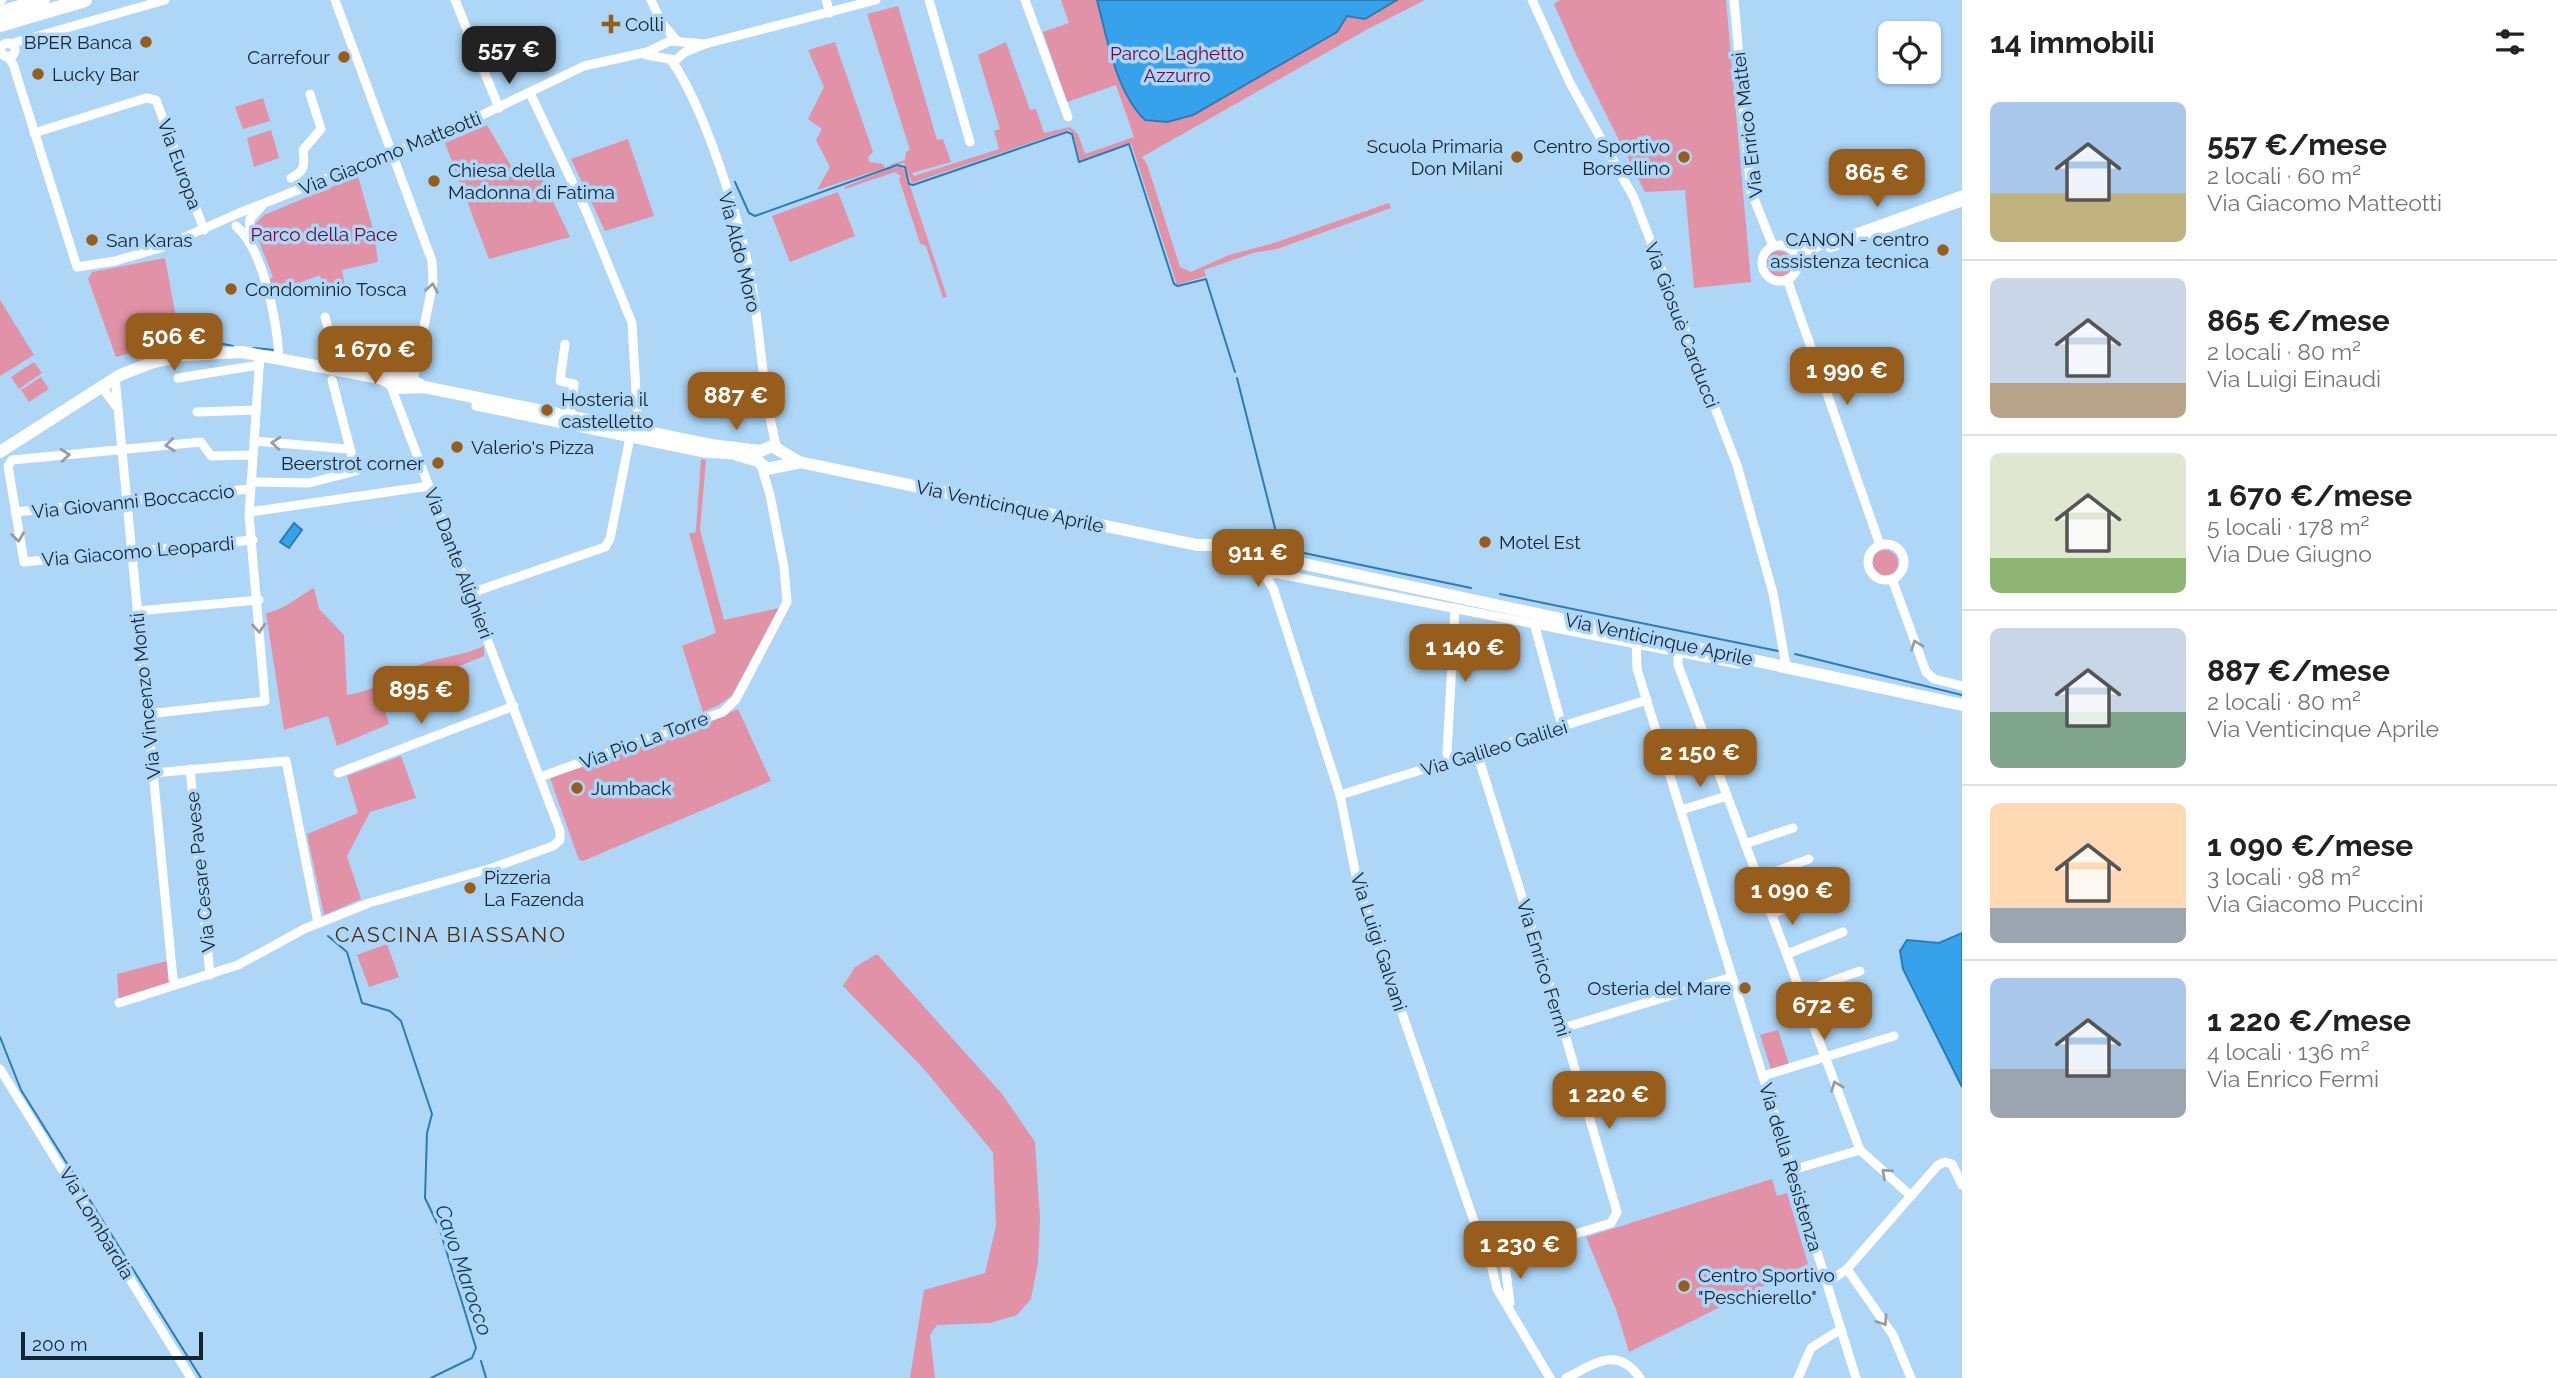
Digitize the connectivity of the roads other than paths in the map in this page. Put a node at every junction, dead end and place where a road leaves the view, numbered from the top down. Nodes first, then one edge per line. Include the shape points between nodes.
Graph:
1 (43, 0) edge
2 (85, 0) edge
3 (165, 0) edge
4 (335, 0) edge
5 (455, 0) edge
6 (651, 0) edge
7 (827, 0) edge
8 (876, 0) edge
9 (929, 0) edge
10 (1025, 0) edge
11 (1532, 0) edge
12 (1734, 0) edge
13 (0, 13) edge
14 (831, 13) junction
15 (661, 22) junction
16 (0, 25) edge
17 (678, 41) junction
18 (705, 44) junction
19 (664, 45) junction
20 (8, 51) edge
21 (682, 55) junction
22 (634, 56) junction
23 (669, 59) junction
24 (685, 82) junction
25 (530, 93) junction
26 (310, 94) dead end
27 (499, 108) junction
28 (1068, 117) dead end
29 (34, 133) junction
30 (970, 142) dead end
31 (393, 152) junction
32 (290, 178) dead end
33 (1962, 195) edge
34 (1962, 202) edge
35 (242, 221) junction
36 (204, 230) junction
37 (1773, 246) junction
38 (1792, 250) junction
39 (1797, 263) junction
40 (1787, 279) junction
41 (325, 317) dead end
42 (278, 335) junction
43 (565, 344) dead end
44 (279, 358) junction
45 (260, 360) junction
46 (295, 361) junction
47 (333, 374) junction
48 (115, 378) junction
49 (178, 378) dead end
50 (388, 379) junction
51 (416, 385) junction
52 (101, 386) junction
53 (477, 397) junction
54 (398, 401) junction
55 (117, 406) junction
56 (637, 409) dead end
57 (256, 410) junction
58 (197, 412) dead end
59 (570, 416) junction
60 (630, 437) junction
61 (254, 441) junction
62 (711, 445) junction
63 (348, 449) junction
64 (121, 450) junction
65 (253, 454) junction
66 (735, 455) junction
67 (4, 456) edge
68 (769, 458) junction
69 (251, 486) junction
70 (429, 486) junction
71 (126, 501) junction
72 (15, 512) junction
73 (250, 512) junction
74 (253, 540) junction
75 (1221, 545) junction
76 (1880, 545) junction
77 (131, 552) junction
78 (1270, 553) junction
79 (1315, 567) junction
80 (1265, 570) junction
81 (1892, 579) junction
82 (471, 593) junction
83 (259, 600) junction
84 (1455, 608) junction
85 (137, 611) junction
86 (1534, 623) junction
87 (1635, 639) junction
88 (1650, 648) junction
89 (1680, 648) junction
90 (1786, 666) junction
91 (1637, 669) junction
92 (1962, 686) edge
93 (1647, 700) junction
94 (1962, 705) edge
95 (514, 706) junction
96 (147, 714) junction
97 (1562, 726) junction
98 (1477, 753) junction
99 (1449, 761) junction
100 (190, 769) junction
101 (153, 773) junction
102 (338, 773) dead end
103 (540, 777) junction
104 (1340, 795) junction
105 (1727, 796) junction
106 (1681, 810) junction
107 (1793, 828) dead end
108 (1745, 844) junction
109 (1809, 859) dead end
110 (1758, 878) junction
111 (1827, 893) dead end
112 (1772, 914) junction
113 (318, 923) junction
114 (1843, 932) dead end
115 (1787, 954) junction
116 (1860, 971) dead end
117 (210, 975) junction
118 (1732, 977) junction
119 (177, 984) junction
120 (1801, 992) junction
121 (119, 1003) dead end
122 (1563, 1028) junction
123 (1894, 1036) dead end
124 (1825, 1057) junction
125 (0, 1069) edge
126 (1763, 1076) junction
127 (1860, 1150) junction
128 (1792, 1170) junction
129 (1962, 1185) edge
130 (1911, 1196) junction
131 (1496, 1257) junction
132 (1504, 1268) junction
133 (1490, 1269) junction
134 (1847, 1269) junction
135 (1827, 1283) junction
136 (1511, 1308) junction
137 (1842, 1334) junction
138 (191, 1378) edge
139 (1550, 1378) edge
140 (1566, 1378) edge
141 (1640, 1378) edge
142 (1798, 1378) edge
143 (1856, 1378) edge
144 (1911, 1378) edge

1 - 13 highway
2 - 16 highway
3 - 20 street
4 - 31 street
5 - 27 street
6 - 15 street
7 - 14 street
8 - 14 street
9 - 30 street
10 - 28 street
11 - 90 street, Via Giosuè Carducci via 1570,83 1634,198 1737,465 1773,593
12 - 37 street, Via Enrico Mattei via 1751,191
14 - 18 street
15 - 17 street
15 - 19 street
17 - 18 street
17 - 19 street, Via Giacomo Matteotti
17 - 21 street, Via Aldo Moro
18 - 21 street
19 - 22 street, Via Giacomo Matteotti
19 - 23 street, Via Aldo Moro
20 - 29 street
21 - 23 street
21 - 24 street, Via Aldo Moro
22 - 23 street, Via Giacomo Matteotti
22 - 25 street, Via Giacomo Matteotti via 584,66
23 - 24 street, Via Aldo Moro
24 - 68 street, Via Aldo Moro via 712,146 752,282 772,428
25 - 27 street, Via Giacomo Matteotti
25 - 56 street via 632,323
26 - 32 street via 321,129 303,150 302,171
27 - 31 street, Via Giacomo Matteotti
29 - 36 street, Via Europa via 146,97 156,100
29 - 36 street via 77,267 145,253
31 - 35 street, Via Giacomo Matteotti via 262,205
51 -> 31 street via 434,274
33 - 38 street via 1806,251
34 - 39 street
35 - 36 street
35 - 42 street via 273,304
37 - 38 street
37 - 40 street, Via Enrico Mattei via 1765,253 1763,269 1775,280
38 - 39 street
39 - 40 street
40 - 76 street
41 - 47 street via 334,348
42 - 44 street
42 - 46 street
43 - 59 street via 559,381 574,384
44 - 45 main road, Via Venticinque Aprile
44 - 46 main road, Via Venticinque Aprile
45 - 48 main road, Via Venticinque Aprile via 220,351 184,355
45 - 49 street
45 - 57 street
46 - 47 main road, Via Venticinque Aprile
47 - 50 main road, Via Venticinque Aprile
47 - 63 street
48 - 52 main road, Via Venticinque Aprile
48 - 55 street, Via Vincenzo Monti
50 - 51 main road, Via Venticinque Aprile
50 - 54 street, Via Dante Alighieri
51 - 53 main road, Via Venticinque Aprile
51 - 54 street via 401,392
52 - 55 street
52 - 67 main road, Via Venticinque Aprile
53 - 59 main road, Via Venticinque Aprile
53 - 60 street, Via Venticinque Aprile via 475,406
54 - 70 street, Via Dante Alighieri
55 - 64 street, Via Vincenzo Monti
57 - 58 street
57 - 61 street
59 - 62 main road, Via Venticinque Aprile
60 - 66 street, Via Venticinque Aprile
60 - 82 street via 606,547
63 -> 61 street
61 - 65 street
62 - 66 main road, Via Venticinque Aprile
62 - 68 main road, Via Venticinque Aprile
63 - 69 street, Via Giovanni Boccaccio via 355,471 309,483
65 -> 64 street via 211,456 201,442
67 -> 64 street
64 - 71 street, Via Vincenzo Monti
65 - 69 street
66 - 68 main road, Via Venticinque Aprile
67 - 72 street
68 - 75 main road, Via Venticinque Aprile via 1197,545
68 - 103 street, Via Pio La Torre via 787,602 731,706
69 - 71 street, Via Giovanni Boccaccio
69 - 73 street
70 - 73 street
70 - 82 street, Via Dante Alighieri
71 - 72 street, Via Giovanni Boccaccio
71 - 77 street, Via Vincenzo Monti
72 -> 77 street, Via Giacomo Leopardi via 23,561
73 - 74 street
74 - 77 street, Via Giacomo Leopardi
74 - 83 street
75 - 78 main road, Via Venticinque Aprile
75 - 80 main road, Via Venticinque Aprile
76 - 81 street via 1869,555 1870,570 1877,577
76 - 81 street via 1894,545 1903,556 1902,570
77 - 85 street, Via Vincenzo Monti
78 - 79 main road, Via Venticinque Aprile
78 - 80 main road via 1259,555
78 - 80 main road via 1280,562
79 - 80 main road, Via Venticinque Aprile via 1290,562
79 - 87 main road, Via Venticinque Aprile
80 - 84 street
80 - 104 street, Via Luigi Galvani
92 -> 81 street via 1934,679 1926,672
82 - 95 street, Via Dante Alighieri
83 - 85 street
83 -> 96 street via 264,702
84 - 86 street
84 - 99 street
85 - 96 street, Via Vincenzo Monti
86 - 87 street
86 - 97 street
87 - 88 street
87 - 89 main road, Via Venticinque Aprile
87 - 91 street, Via della Resistenza
88 - 89 street
88 - 91 street via 1642,653
89 - 90 main road, Via Venticinque Aprile
89 - 105 street via 1678,665
90 - 94 main road, Via Venticinque Aprile
91 - 93 street, Via della Resistenza
93 - 97 street, Via Galileo Galilei
93 - 106 street, Via della Resistenza
95 - 102 street
95 - 103 street, Via Dante Alighieri
96 - 101 street, Via Vincenzo Monti
97 - 98 street, Via Galileo Galilei
98 - 99 street, Via Galileo Galilei
98 - 122 street, Via Enrico Fermi
99 - 104 street, Via Galileo Galilei
100 - 101 street
100 - 113 street via 286,761
100 - 117 street, Via Cesare Pavese
101 - 119 street, Via Vincenzo Monti
103 - 113 street, Via Dante Alighieri via 560,831 558,842 492,868 418,887
104 - 131 street, Via Luigi Galvani via 1362,897
105 - 106 street
105 - 108 street
106 - 118 street, Via della Resistenza
107 - 108 street
108 - 110 street
109 - 110 street
110 - 112 street
111 - 112 street
112 - 115 street
113 - 117 street via 258,956
114 - 115 street
115 - 120 street
116 - 120 street
117 - 119 street
118 - 122 street
118 - 126 street, Via della Resistenza
119 - 121 street
120 - 124 street
122 - 131 street, Via Enrico Fermi via 1616,1219
123 - 124 street
124 - 126 street
127 -> 124 street
125 - 138 street, Via Lombardia
126 - 128 street, Via della Resistenza
127 - 128 street
130 -> 127 street
128 - 135 street, Via della Resistenza
129 - 130 street via 1954,1166 1945,1162
130 - 134 street
131 - 132 street, Via Luigi Galvani
131 - 133 street, Via Luigi Galvani
132 - 133 street
132 - 136 street, Via Luigi Galvani
133 - 136 street, Via Luigi Galvani
134 - 135 street
134 -> 144 street via 1890,1331
135 - 137 street, Via della Resistenza
136 - 139 street, Via Luigi Galvani
137 - 142 street via 1818,1343 1807,1355
137 - 143 street, Via della Resistenza
140 - 141 street via 1612,1359 1627,1363

